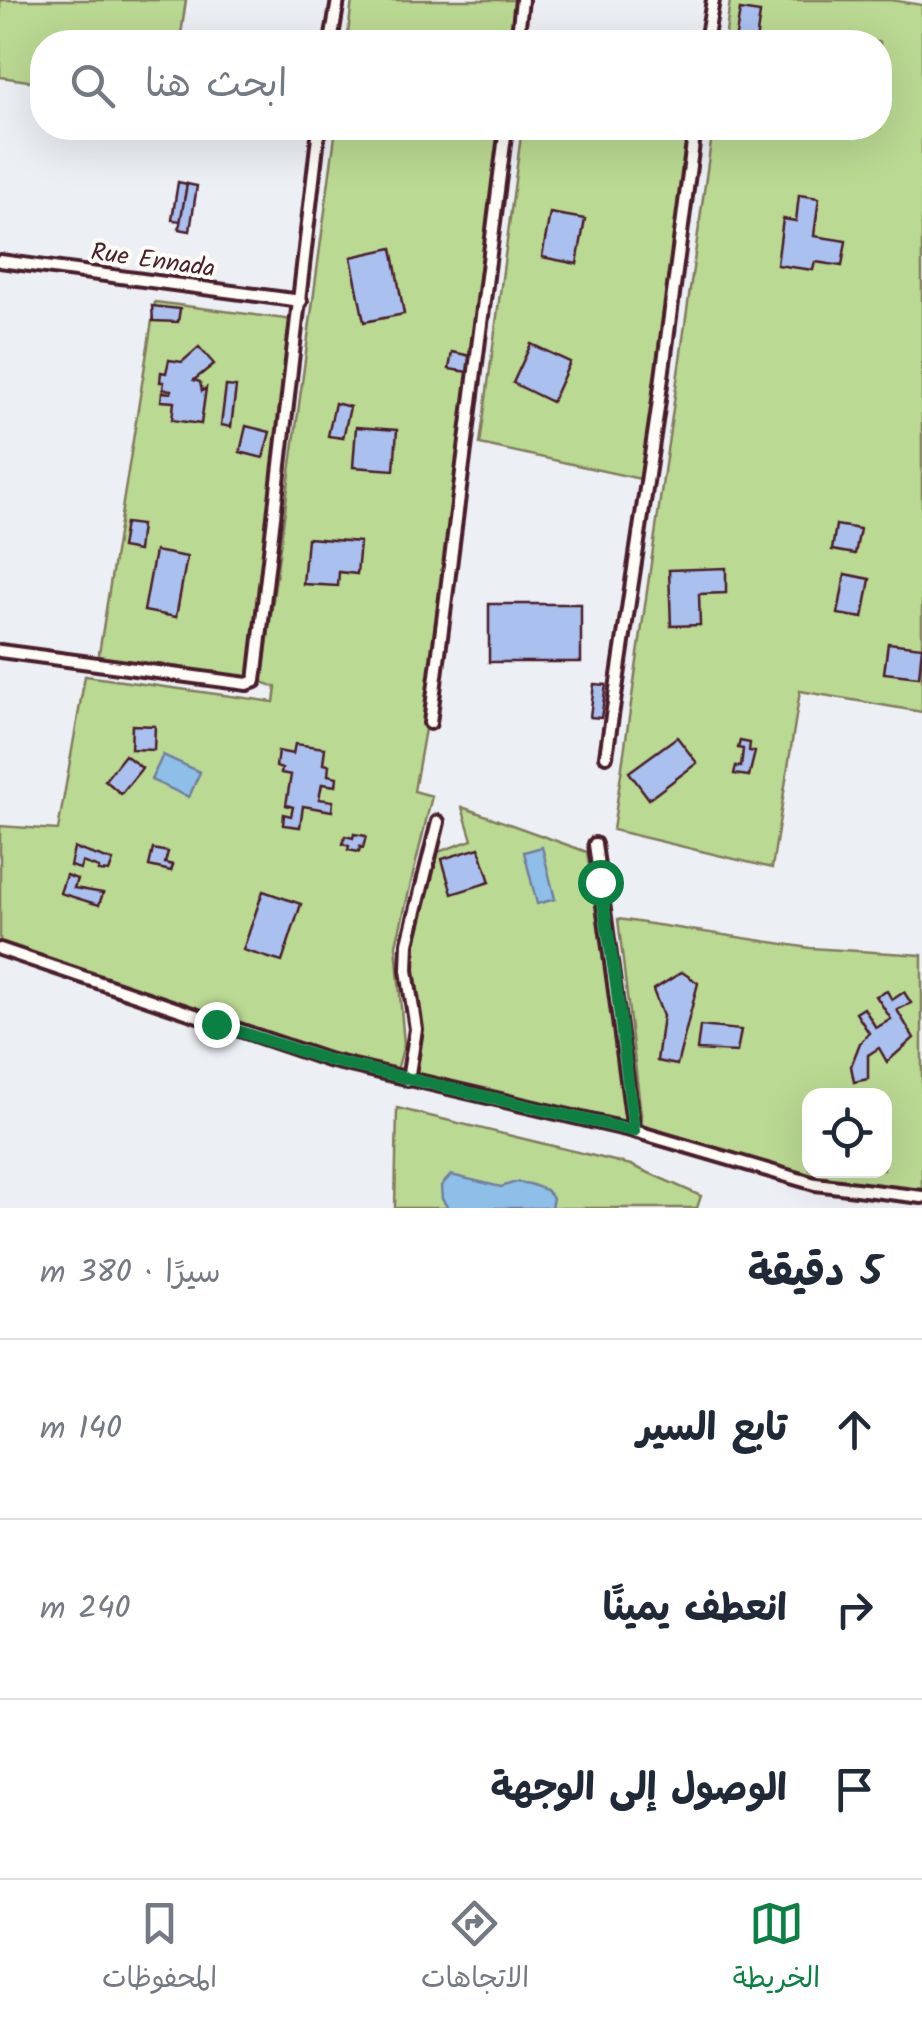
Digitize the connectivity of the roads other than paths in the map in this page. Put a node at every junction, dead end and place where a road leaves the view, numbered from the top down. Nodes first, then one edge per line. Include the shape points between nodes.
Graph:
1 (338, 0) edge
2 (522, 0) edge
3 (712, 0) edge
4 (334, 30) edge
5 (518, 30) edge
6 (708, 30) edge
7 (318, 140) edge
8 (504, 140) edge
9 (692, 140) edge
10 (0, 261) edge
11 (301, 301) junction
12 (0, 651) edge
13 (430, 723) dead end
14 (606, 756) dead end
15 (438, 822) dead end
16 (595, 844) dead end
17 (0, 949) edge
18 (408, 1080) junction
19 (634, 1131) junction
20 (922, 1197) edge

1 - 4 street
2 - 5 street
3 - 6 street
7 - 11 street
8 - 13 street
9 - 14 street
10 - 11 street, Rue Ennada
11 - 12 street via 253,684
15 - 18 street via 408,943 416,1029
16 - 19 street
17 - 18 street via 253,1036
18 - 19 street
19 - 20 street via 816,1184

